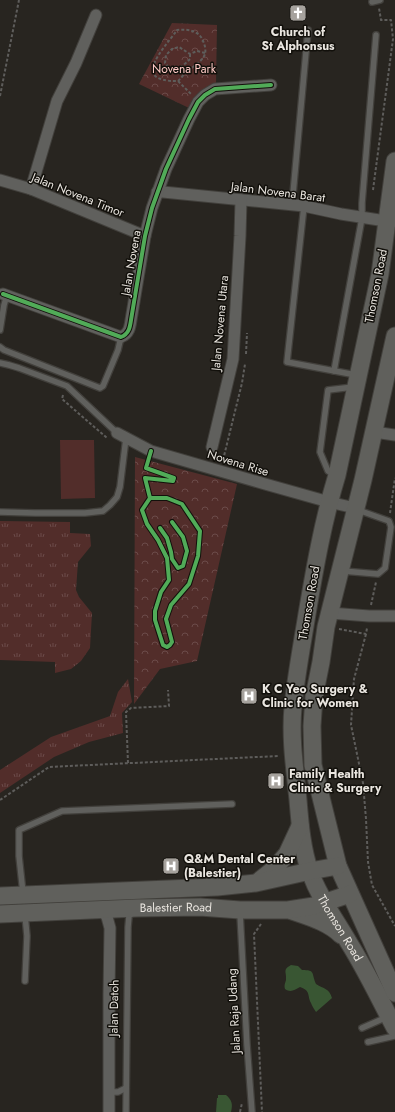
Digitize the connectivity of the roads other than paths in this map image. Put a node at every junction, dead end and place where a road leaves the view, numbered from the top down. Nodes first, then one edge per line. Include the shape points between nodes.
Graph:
1 (96, 15) dead end
2 (308, 30) dead end
3 (376, 35) dead end
4 (271, 85) dead end
5 (395, 161) edge
6 (0, 180) edge
7 (31, 189) junction
8 (157, 192) junction
9 (241, 200) junction
10 (298, 206) junction
11 (362, 218) junction
12 (391, 222) edge
13 (145, 236) junction
14 (5, 294) joint
15 (0, 330) edge
16 (121, 336) junction
17 (395, 336) edge
18 (0, 347) edge
19 (0, 363) edge
20 (334, 371) junction
21 (357, 381) junction
22 (374, 432) junction
23 (395, 434) edge
24 (117, 436) junction
25 (212, 447) dead end
26 (337, 475) junction
27 (363, 480) junction
28 (329, 502) junction
29 (355, 508) junction
30 (0, 512) edge
31 (340, 571) junction
32 (330, 612) junction
33 (395, 616) edge
34 (319, 790) junction
35 (232, 804) dead end
36 (300, 822) junction
37 (338, 866) junction
38 (310, 871) junction
39 (256, 883) junction
40 (350, 894) junction
41 (23, 895) junction
42 (0, 896) edge
43 (324, 903) junction
44 (137, 908) junction
45 (101, 909) junction
46 (240, 910) junction
47 (288, 910) junction
48 (25, 912) junction
49 (0, 914) edge
50 (350, 944) junction
51 (25, 981) dead end
52 (395, 993) edge
53 (392, 1022) edge
54 (362, 1028) dead end
55 (395, 1036) edge
56 (368, 1042) dead end
57 (126, 1088) junction
58 (109, 1092) junction
59 (109, 1112) edge
60 (126, 1112) edge
61 (252, 1112) edge

1 - 7 street via 57,101
2 - 10 lane
3 - 11 lane
4 - 8 street, Jalan Novena via 215,90 198,102
5 - 12 main road, Thomson Road
6 - 7 street, Jalan Novena Timor
7 - 13 street, Jalan Novena Timor
8 - 9 street, Jalan Novena Barat
8 - 13 street, Jalan Novena
9 - 10 street, Jalan Novena Barat
9 - 25 street, Jalan Novena Utara via 233,359
10 - 11 street, Jalan Novena Barat
10 - 20 lane via 288,362
11 - 12 street, Jalan Novena Barat
11 - 20 lane
12 - 21 main road, Thomson Road
13 - 16 street, Jalan Novena via 132,320 129,330
14 - 15 lane
14 - 16 street
16 - 18 lane via 118,350 100,388
17 - 22 main road, Thomson Road
19 - 24 lane via 67,386
20 - 21 lane
21 - 26 main road, Thomson Road
21 - 26 lane via 328,390 320,452 328,471
22 - 23 street
22 - 27 main road, Thomson Road
24 - 28 street, Novena Rise via 152,451
24 - 30 lane via 120,487 117,497 110,506 102,511 71,513
26 - 27 main road
26 - 28 main road, Thomson Road
27 - 29 main road, Thomson Road
28 - 29 street, Novena Rise
28 - 36 main road, Thomson Road via 309,603 293,707 292,734
29 - 31 main road, Thomson Road
29 - 31 lane via 389,521 391,527 384,568 378,574
31 - 32 main road, Thomson Road
32 - 33 street, Thomson Road
32 - 34 main road, Thomson Road via 314,697 312,726 312,765
34 - 36 main road
34 - 37 main road, Thomson Road
35 - 41 lane via 62,811 19,830
36 - 38 main road, Thomson Road
36 - 39 main road via 287,854 275,868
37 - 38 main road, Balestier Road
37 - 40 main road, Thomson Road
38 - 39 main road, Balestier Road
38 - 43 main road, Thomson Road
39 - 41 main road, Balestier Road
40 - 43 main road, Balestier Road
40 - 52 main road, Thomson Road
41 - 42 main road, Balestier Road
43 - 47 main road, Balestier Road
43 - 50 main road, Thomson Road
44 - 45 main road, Balestier Road
44 - 46 main road, Balestier Road via 200,907
44 - 57 lane, Jalan Datoh via 129,916 128,927
45 - 48 main road, Balestier Road
45 - 58 street, Jalan Datoh via 110,928
46 - 47 main road, Balestier Road
46 - 61 lane, Jalan Raja Udang
47 - 50 main road via 337,931
48 - 49 main road, Balestier Road
48 - 51 lane
50 - 53 main road, Thomson Road
53 - 54 lane
55 - 56 lane
57 - 58 lane via 118,1092
57 - 60 lane, Jalan Datoh
58 - 59 street, Jalan Datoh

